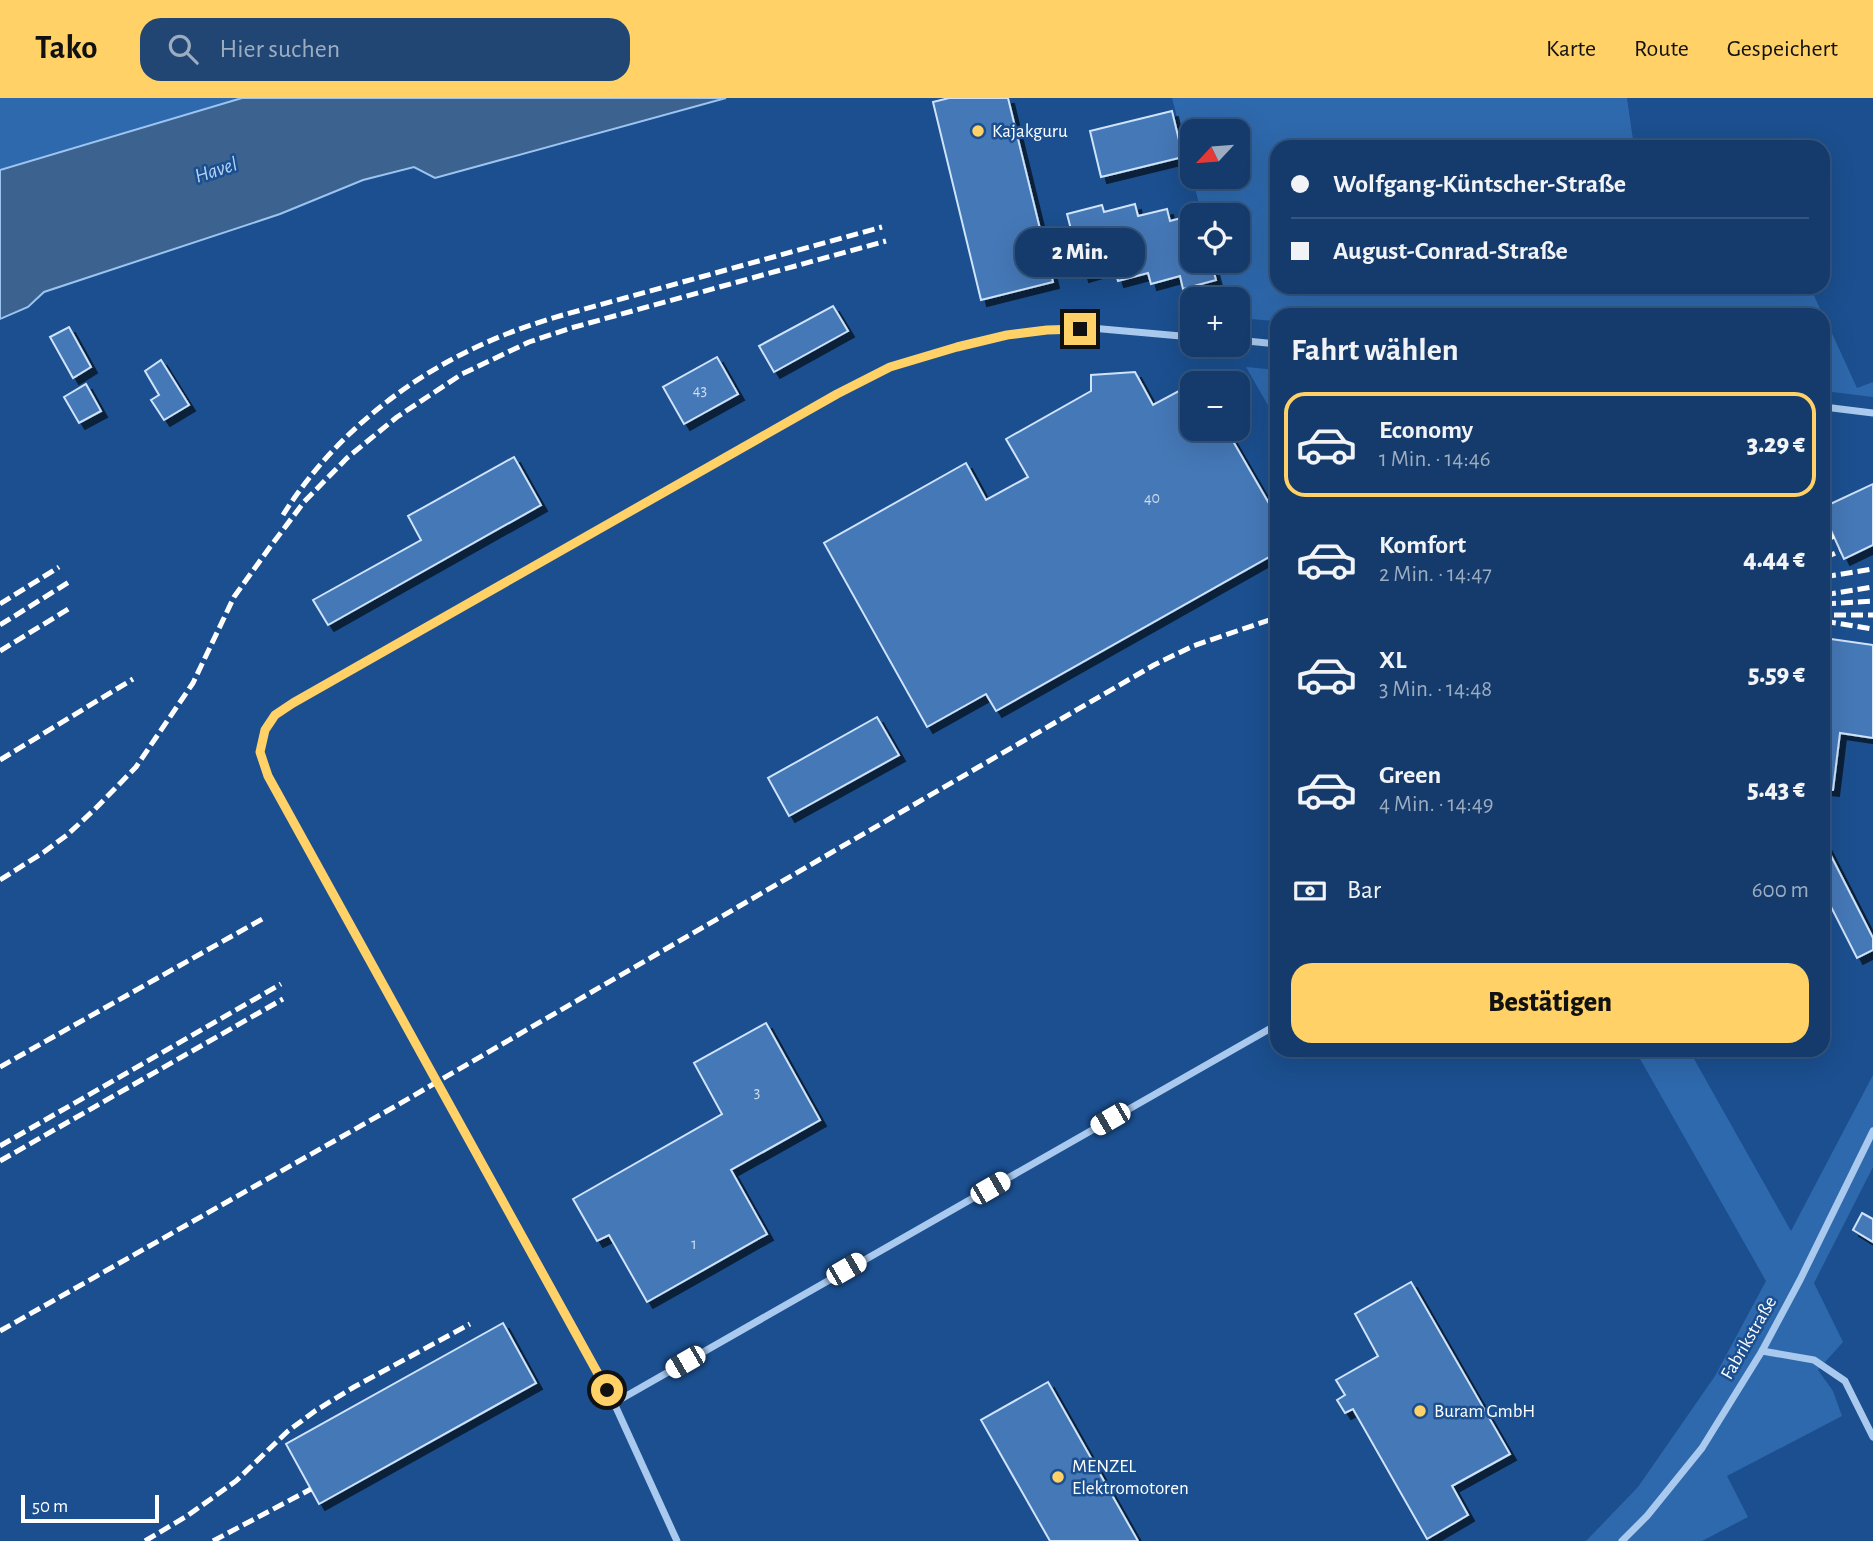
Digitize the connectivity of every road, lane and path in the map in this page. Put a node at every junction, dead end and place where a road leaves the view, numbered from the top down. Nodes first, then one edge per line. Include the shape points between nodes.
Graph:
1 (1180, 336) edge
2 (1250, 341) edge
3 (1270, 343) edge
4 (1830, 408) edge
5 (1873, 413) edge
6 (1270, 1029) edge
7 (1873, 1131) edge
8 (1762, 1351) junction
9 (614, 1403) junction
10 (1873, 1437) edge
11 (677, 1541) edge
12 (1622, 1541) edge

1 - 9 street via 1091,328 1047,330 1007,335 890,367 293,703 275,715 265,730 260,752 268,776
2 - 3 street
4 - 5 street
6 - 9 street
7 - 8 street, Fabrikstraße
8 - 10 street via 1814,1360 1845,1381
8 - 12 street, Fabrikstraße via 1702,1448
9 - 11 street

